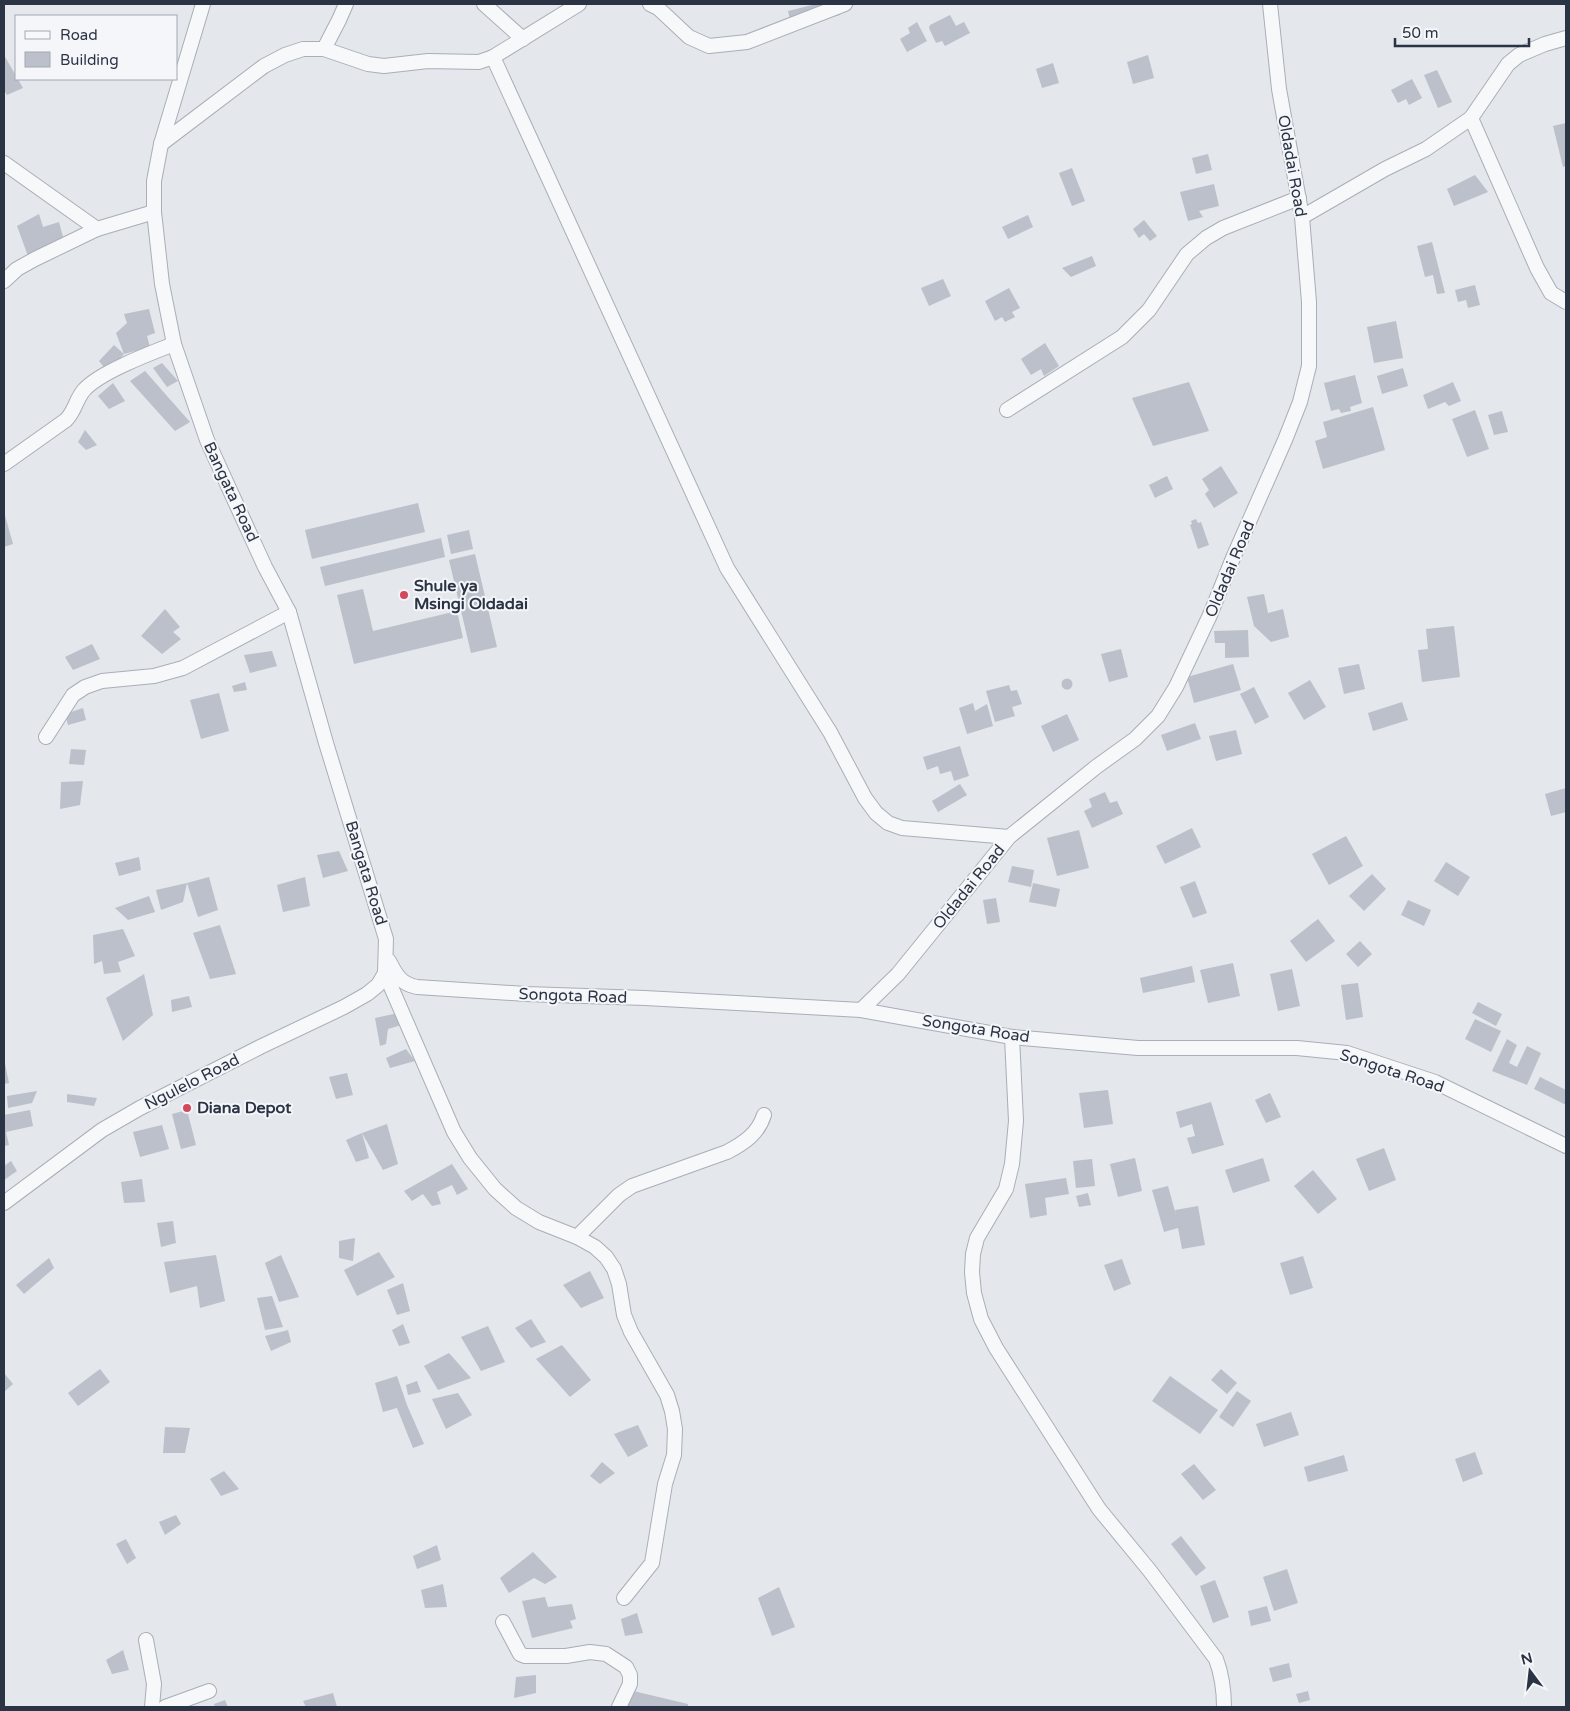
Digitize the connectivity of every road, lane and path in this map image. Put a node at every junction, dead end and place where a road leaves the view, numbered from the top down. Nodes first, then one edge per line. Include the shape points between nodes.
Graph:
1 (203, 4) edge
2 (346, 4) edge
3 (484, 4) edge
4 (580, 4) edge
5 (650, 4) edge
6 (845, 4) edge
7 (1270, 4) edge
8 (1566, 38) edge
9 (523, 39) junction
10 (324, 49) junction
11 (493, 57) junction
12 (1470, 118) junction
13 (161, 144) junction
14 (4, 163) edge
15 (1299, 198) junction
16 (154, 212) junction
17 (1302, 217) junction
18 (97, 229) junction
19 (4, 281) edge
20 (1566, 302) edge
21 (174, 344) junction
22 (1007, 410) dead end
23 (4, 464) edge
24 (289, 612) junction
25 (46, 737) dead end
26 (1009, 837) junction
27 (385, 954) junction
28 (385, 973) junction
29 (861, 1010) junction
30 (1012, 1036) junction
31 (764, 1115) dead end
32 (1566, 1146) edge
33 (4, 1203) edge
34 (577, 1237) junction
35 (624, 1598) dead end
36 (503, 1622) dead end
37 (146, 1640) dead end
38 (209, 1691) dead end
39 (152, 1707) edge
40 (165, 1707) edge
41 (619, 1707) edge
42 (1224, 1707) edge

1 - 13 street, Bangata Road
2 - 10 street
3 - 9 street
4 - 9 street
5 - 6 street via 689,37 709,46 746,42
7 - 15 street, Oldadai Road via 1279,89
8 - 12 street via 1519,55 1508,64
9 - 11 street
10 - 11 street via 384,66 428,61 479,62
10 - 13 street via 304,49 264,66
11 - 26 street via 727,568 830,732 865,798 888,823 902,828
12 - 17 street via 1426,149
12 - 20 street via 1544,281 1551,293
13 - 16 street, Bangata Road via 154,181
14 - 18 street
15 - 17 street, Oldadai Road
15 - 22 street via 1206,238 1188,254 1149,310 1122,337
16 - 18 street
16 - 21 street, Bangata Road via 162,284
17 - 26 street, Oldadai Road via 1309,302 1309,366 1300,402 1176,687 1158,716 1135,739
18 - 19 street via 29,262
21 - 23 street via 98,380 84,391 66,420
21 - 24 street, Bangata Road via 206,440
24 - 25 street via 183,668 154,676 102,681 85,687 73,695
24 - 27 street, Bangata Road via 386,939
26 - 29 street, Oldadai Road via 898,974
27 - 28 street, Bangata Road
27 - 29 street, Songota Road via 401,981 408,986
28 - 33 street, Ngulelo Road via 378,985 344,1007 102,1130
28 - 34 street via 454,1132 470,1158 495,1189 516,1208 539,1222
29 - 30 street, Songota Road
30 - 32 street, Songota Road via 1138,1048 1297,1048 1347,1053 1435,1082
30 - 42 street via 1016,1121 1012,1164 1006,1189 977,1238 973,1254 974,1293 981,1318 996,1348 1099,1509 1216,1659 1222,1679
31 - 34 street via 756,1132 727,1152 632,1186
34 - 35 street via 595,1247 614,1269 624,1315 667,1395 675,1429 674,1455 664,1484 652,1563
36 - 41 street via 520,1654 525,1656 566,1656 590,1652 606,1654 626,1666 630,1684
37 - 39 street via 154,1684
38 - 40 street

